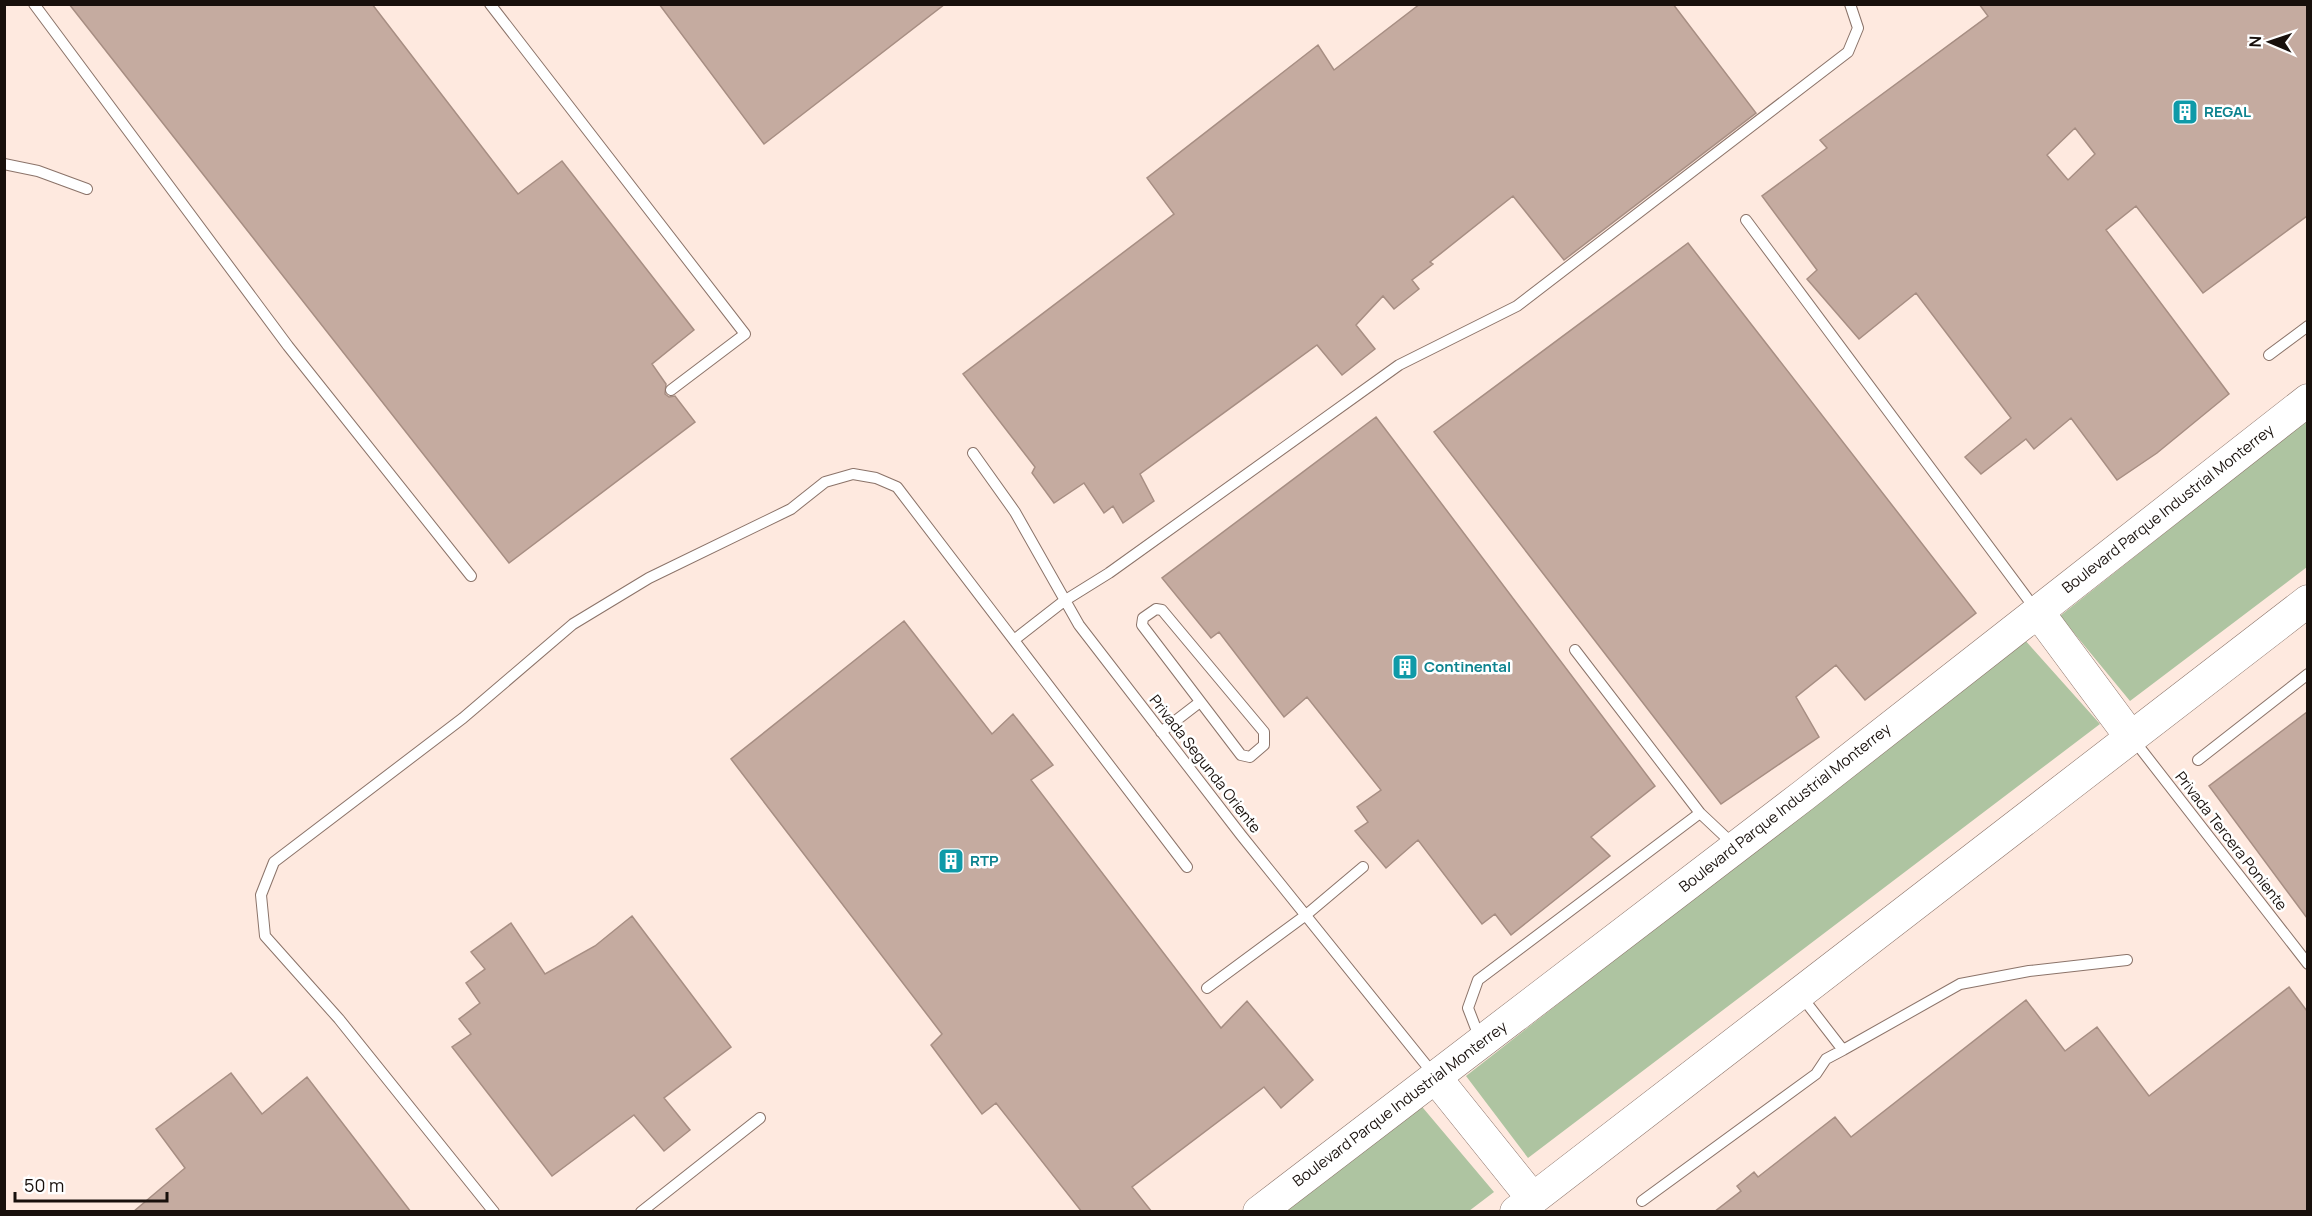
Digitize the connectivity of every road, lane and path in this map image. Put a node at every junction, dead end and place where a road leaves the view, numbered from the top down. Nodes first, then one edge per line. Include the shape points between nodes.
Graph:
1 (34, 4) edge
2 (490, 4) edge
3 (1850, 4) edge
4 (4, 164) edge
5 (87, 189) dead end
6 (1746, 220) dead end
7 (2307, 326) edge
8 (2269, 355) dead end
9 (671, 390) dead end
10 (2307, 400) edge
11 (974, 453) dead end
12 (471, 576) dead end
13 (1064, 601) junction
14 (2307, 601) edge
15 (2038, 612) junction
16 (1014, 640) junction
17 (1575, 650) dead end
18 (2307, 674) edge
19 (1200, 702) junction
20 (1161, 732) junction
21 (2130, 736) junction
22 (2198, 760) dead end
23 (1700, 813) junction
24 (1737, 847) junction
25 (1187, 867) dead end
26 (1363, 867) dead end
27 (1306, 915) junction
28 (2127, 960) dead end
29 (2307, 964) edge
30 (1207, 988) dead end
31 (1799, 993) junction
32 (1481, 1042) junction
33 (1843, 1050) junction
34 (1435, 1077) junction
35 (760, 1118) dead end
36 (1642, 1201) dead end
37 (1531, 1207) edge
38 (494, 1212) edge
39 (641, 1212) edge
40 (1259, 1212) edge

1 - 12 lane via 288,346
2 - 9 lane via 745,334
3 - 13 lane via 1858,28 1848,52 1517,306 1399,365 1109,573
4 - 5 lane via 38,171
6 - 15 lane
7 - 8 lane
10 - 15 street, Boulevard Parque Industrial Monterrey
11 - 13 lane, Privada Segunda Oriente via 1015,512
13 - 16 lane
13 - 20 lane, Privada Segunda Oriente
14 - 21 street
15 - 21 street
15 - 24 street, Boulevard Parque Industrial Monterrey
16 - 25 lane
16 - 38 lane via 897,487 853,474 825,482 791,509 649,578 573,624 463,718 274,862 261,895 265,936 339,1019
17 - 23 lane
18 - 22 lane
19 - 19 lane via 1241,755 1250,757 1264,745 1264,732 1164,612 1156,609 1143,618 1142,625
19 - 20 lane
20 - 27 lane, Privada Segunda Oriente
21 - 29 lane, Privada Tercera Poniente
21 - 31 street
23 - 24 lane
23 - 32 lane via 1478,980 1468,1008
24 - 32 street, Boulevard Parque Industrial Monterrey
26 - 27 lane
27 - 30 lane
27 - 34 lane, Privada Segunda Oriente
28 - 33 lane via 2029,971 1960,984
31 - 33 lane
31 - 37 street
32 - 34 street, Boulevard Parque Industrial Monterrey
33 - 36 lane via 1826,1059 1816,1074
34 - 37 street
34 - 40 street, Boulevard Parque Industrial Monterrey
35 - 39 lane

